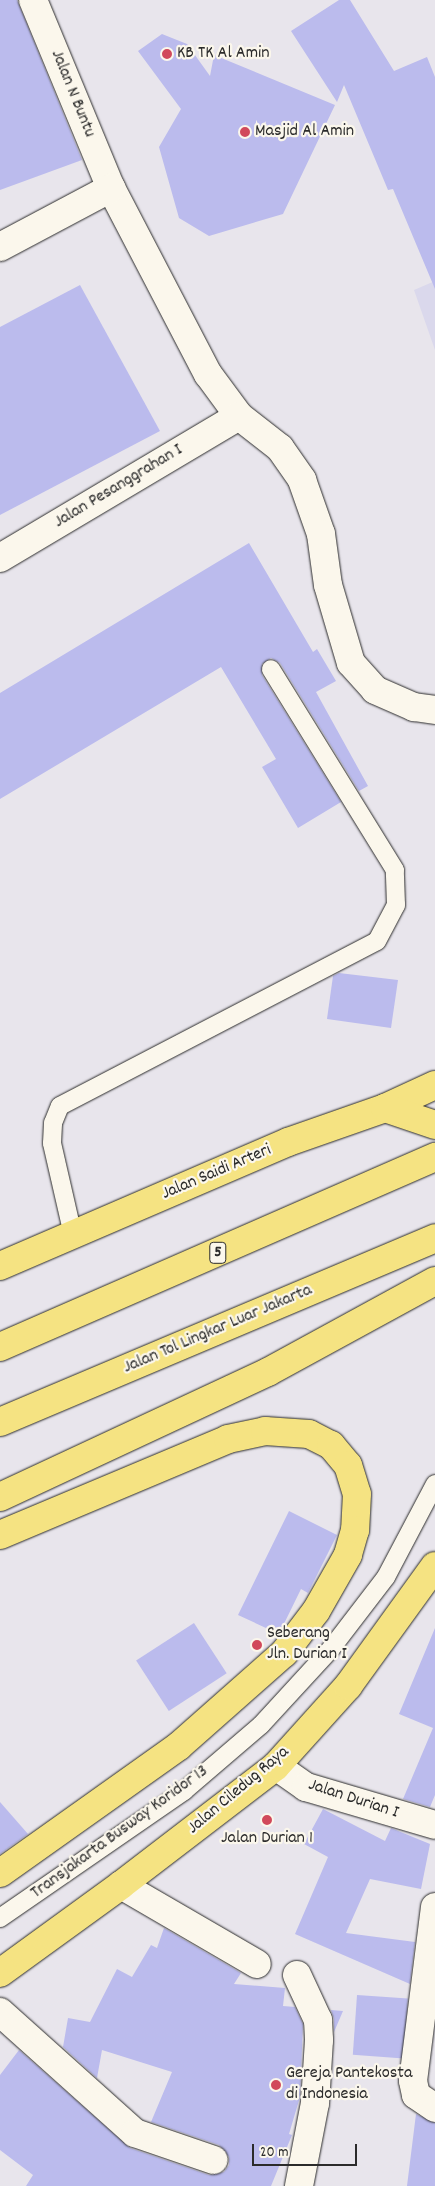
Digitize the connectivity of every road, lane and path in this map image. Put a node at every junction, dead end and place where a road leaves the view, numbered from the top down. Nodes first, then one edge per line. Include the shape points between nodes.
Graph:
1 (33, 0) edge
2 (111, 188) junction
3 (0, 247) edge
4 (239, 416) junction
5 (0, 558) edge
6 (271, 669) dead end
7 (435, 710) edge
8 (435, 1085) edge
9 (385, 1108) junction
10 (435, 1125) edge
11 (435, 1157) edge
12 (73, 1234) junction
13 (435, 1238) edge
14 (0, 1266) edge
15 (428, 1283) edge
16 (0, 1347) edge
17 (0, 1422) edge
18 (435, 1484) edge
19 (0, 1497) edge
20 (0, 1535) edge
21 (435, 1566) edge
22 (276, 1766) junction
23 (435, 1825) edge
24 (0, 1873) edge
25 (121, 1886) junction
26 (435, 1906) edge
27 (0, 1918) edge
28 (257, 1964) dead end
29 (0, 1972) edge
30 (297, 1975) dead end
31 (0, 2012) edge
32 (435, 2108) edge
33 (214, 2160) dead end
34 (298, 2186) edge

1 - 2 street, Jalan N Buntu
2 - 3 street
2 - 4 street, Jalan N Buntu via 208,374
4 - 5 street, Jalan Pesanggrahan I
4 - 7 street, Jalan N Buntu via 280,448 302,480 321,534 328,585 351,663 375,690 414,707
6 - 12 lane via 395,870 396,905 377,941 60,1106 52,1123 52,1143
8 - 9 main road, Jalan Saidi Arteri
9 - 10 main road
9 - 12 main road, Jalan Saidi Arteri via 288,1142
11 - 16 main road, 5
12 - 14 main road, Jalan Saidi Arteri
13 - 17 main road, Jalan Tol Lingkar Luar Jakarta
15 - 19 main road via 268,1372
18 - 27 lane, Transjakarta Busway Koridor 13 via 386,1577 330,1650 261,1725 184,1791
20 - 24 main road via 228,1439 265,1431 309,1434 331,1444 353,1476 357,1518 353,1541 332,1586 306,1625 268,1671 180,1746
21 - 22 main road, Jalan Ciledug Raya via 348,1686
22 - 23 street, Jalan Durian I via 306,1787
22 - 25 main road, Jalan Ciledug Raya
25 - 28 street
25 - 29 main road, Jalan Ciledug Raya
26 - 32 street via 412,2081 416,2095
30 - 34 street via 318,2020 319,2040 315,2103
31 - 33 street via 134,2133

